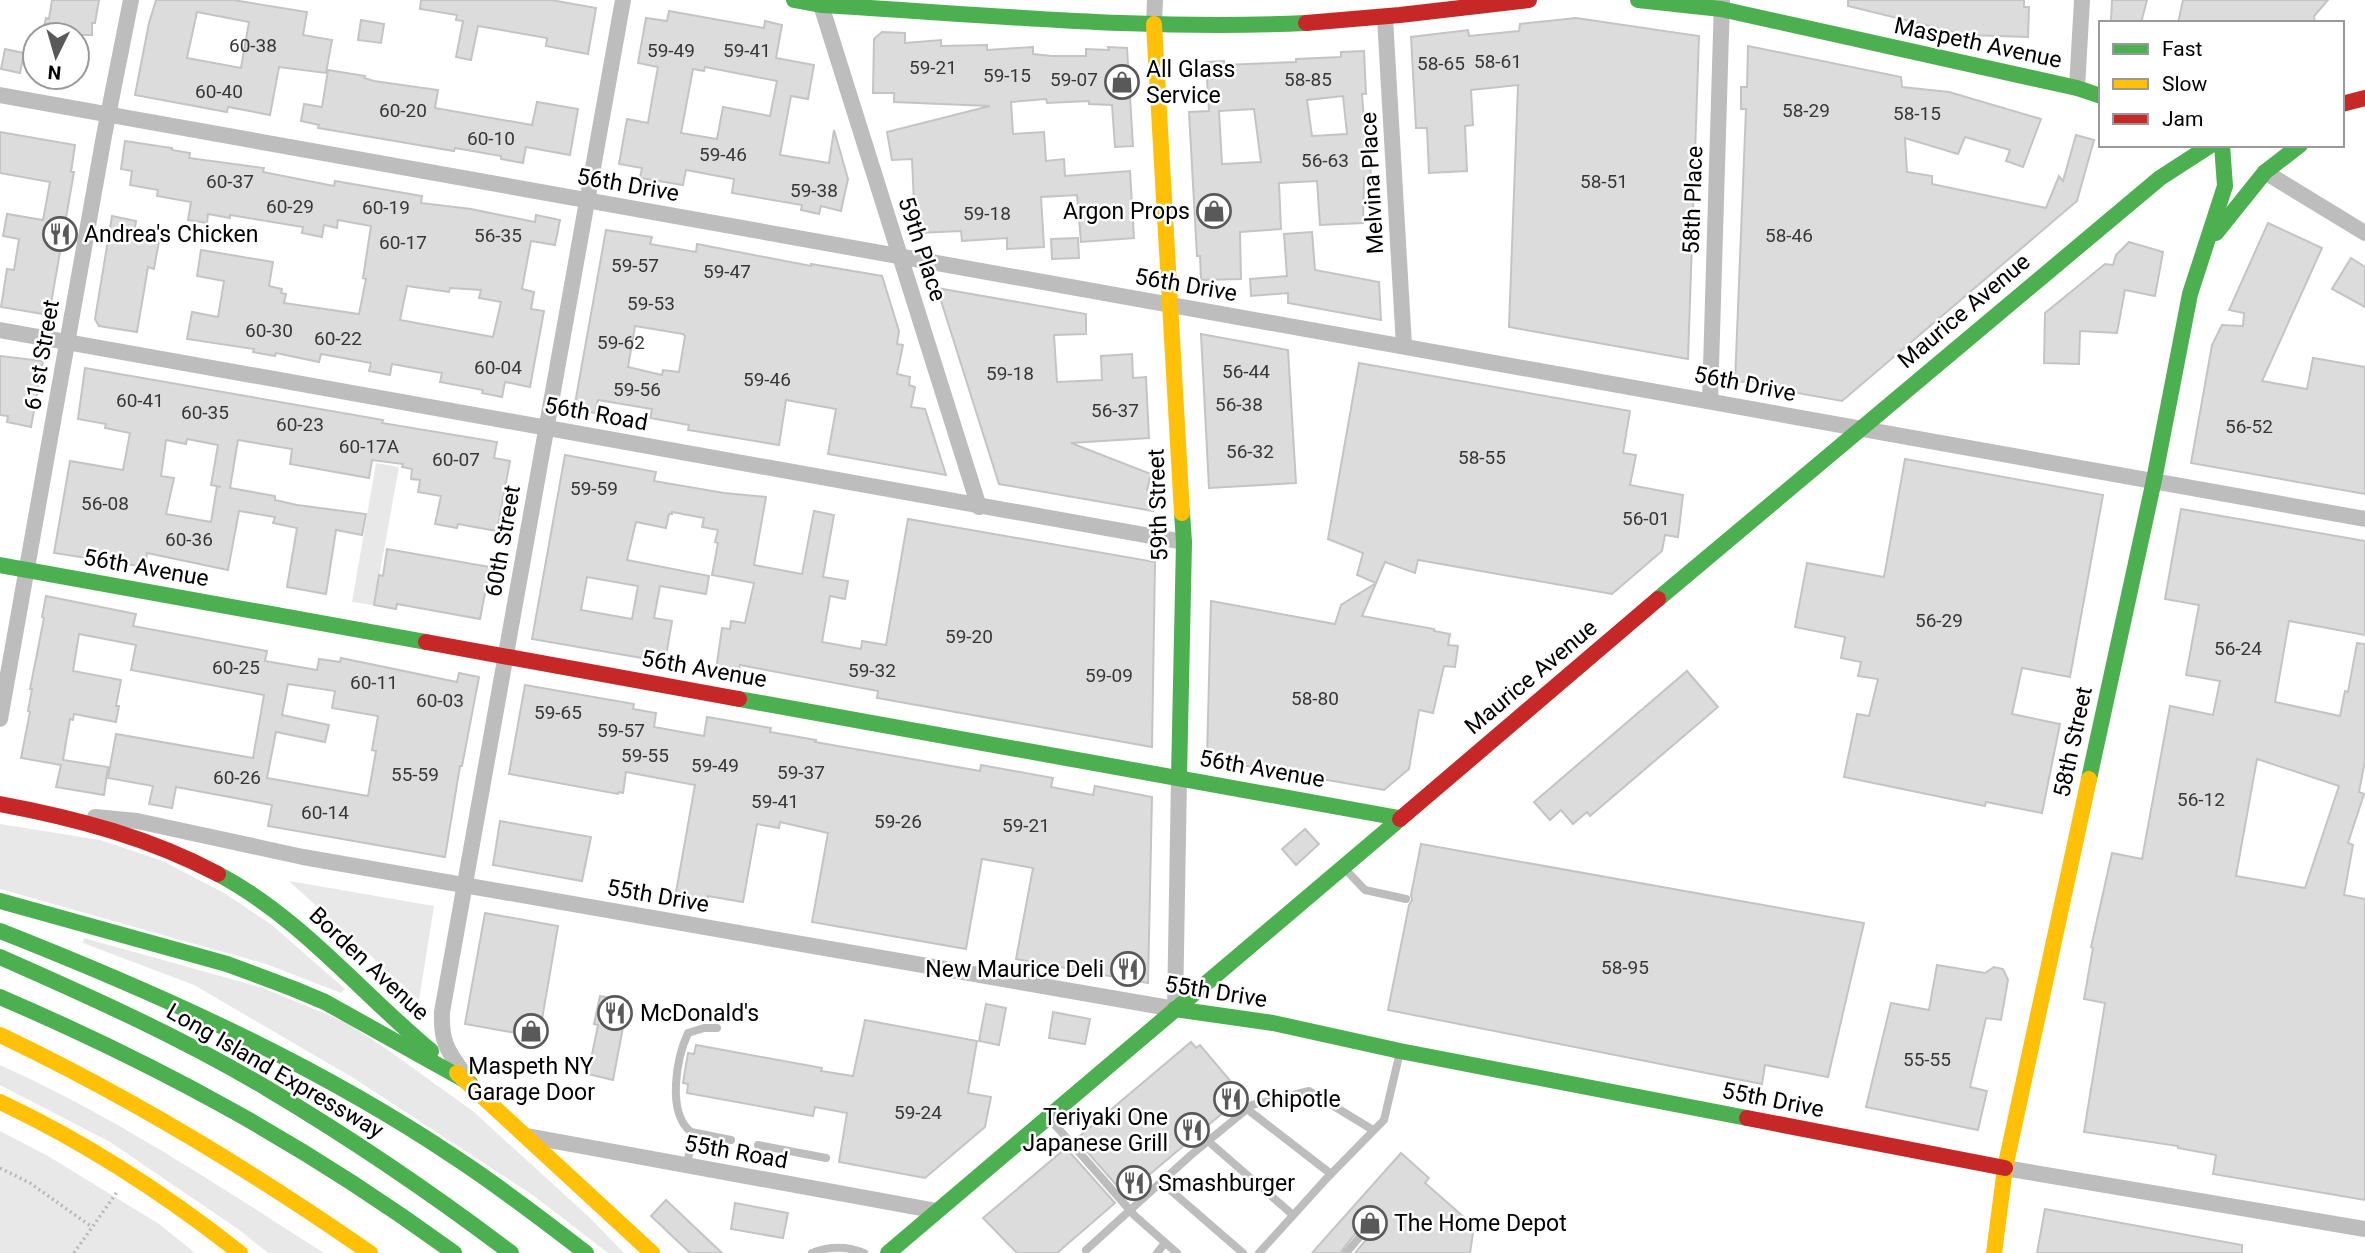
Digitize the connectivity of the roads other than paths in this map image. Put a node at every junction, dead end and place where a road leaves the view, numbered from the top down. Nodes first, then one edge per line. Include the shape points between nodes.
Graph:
1 (131, 0) edge
2 (623, 0) edge
3 (794, 0) edge
4 (1155, 0) edge
5 (1529, 0) edge
6 (1638, 0) edge
7 (2082, 0) edge
8 (821, 5) junction
9 (1722, 5) edge
10 (1385, 18) junction
11 (1154, 24) junction
12 (2365, 80) edge
13 (2077, 88) junction
14 (0, 95) edge
15 (2099, 95) edge
16 (2355, 100) edge
17 (108, 114) junction
18 (2208, 147) edge
19 (2222, 147) edge
20 (2297, 147) edge
21 (2265, 172) junction
22 (587, 200) junction
23 (2365, 233) edge
24 (2207, 244) junction
25 (900, 256) junction
26 (1170, 305) junction
27 (0, 330) edge
28 (67, 342) junction
29 (1404, 346) junction
30 (1710, 400) junction
31 (546, 428) junction
32 (1859, 429) junction
33 (2154, 480) junction
34 (979, 506) junction
35 (2365, 519) edge
36 (1184, 542) junction
37 (0, 565) edge
38 (27, 570) junction
39 (505, 656) junction
40 (0, 719) edge
41 (1179, 778) junction
42 (0, 804) edge
43 (58, 814) junction
44 (1399, 818) junction
45 (1343, 867) junction
46 (466, 884) junction
47 (1406, 899) dead end
48 (0, 901) edge
49 (0, 931) edge
50 (0, 957) edge
51 (0, 997) edge
52 (1175, 1009) junction
53 (717, 1028) dead end
54 (0, 1035) edge
55 (1400, 1051) junction
56 (470, 1083) junction
57 (0, 1102) edge
58 (1247, 1109) junction
59 (1049, 1118) junction
60 (1373, 1130) junction
61 (695, 1133) junction
62 (527, 1136) junction
63 (731, 1140) dead end
64 (1208, 1141) junction
65 (758, 1145) dead end
66 (826, 1158) dead end
67 (686, 1166) junction
68 (2005, 1168) junction
69 (1331, 1174) junction
70 (1161, 1182) junction
71 (1130, 1210) junction
72 (937, 1211) junction
73 (1293, 1215) junction
74 (1374, 1220) dead end
75 (2365, 1229) edge
76 (1166, 1243) junction
77 (1086, 1250) dead end
78 (240, 1253) edge
79 (370, 1253) edge
80 (454, 1253) edge
81 (511, 1253) edge
82 (586, 1253) edge
83 (652, 1253) edge
84 (812, 1253) edge
85 (864, 1253) edge
86 (888, 1253) edge
87 (1157, 1253) edge
88 (1177, 1253) edge
89 (1243, 1253) edge
90 (1259, 1253) edge
91 (1346, 1253) edge
92 (1994, 1253) edge

1 - 17 street, 61st Street
2 - 22 street, 60th Street
3 - 8 main road
4 - 11 street, 59th Street
5 - 10 main road
6 - 9 main road, Maspeth Avenue
7 - 13 street
8 - 11 main road
8 - 25 street, 59th Place
9 - 13 main road, Maspeth Avenue
9 - 30 street, 58th Place
10 - 11 main road
10 - 29 street, Melvina Place
11 - 26 main road, 59th Street
12 - 16 main road
13 - 15 main road, Maspeth Avenue
14 - 17 street, 56th Drive
17 - 22 street, 56th Drive
17 - 28 street, 61st Street
18 - 32 main road, Maurice Avenue via 2160,178
19 - 24 main road, 58th Street via 2225,186
20 - 21 main road, 58th Street
21 - 23 street
21 - 24 main road, 58th Street
22 - 25 street, 56th Drive
22 - 31 street, 60th Street
24 - 33 main road, 58th Street via 2190,294
25 - 26 street, 56th Drive
25 - 34 street, 59th Place
26 - 29 street, 56th Drive
26 - 36 main road, 59th Street
27 - 28 street, 56th Road
28 - 31 street, 56th Road
28 - 38 street, 61st Street
29 - 30 street, 56th Drive
30 - 32 street, 56th Drive
31 - 34 street, 56th Road
31 - 39 street, 60th Street
32 - 33 street, 56th Drive
32 - 44 main road, Maurice Avenue
33 - 35 street, 56th Drive
33 - 68 main road, 58th Street
34 - 36 street, 56th Road
36 - 41 main road, 59th Street
37 - 38 main road, 56th Avenue
38 - 39 main road, 56th Avenue
38 - 40 street, 61st Street
39 - 41 main road, 56th Avenue
39 - 46 street, 60th Street
41 - 44 main road, 56th Avenue
41 - 52 street, 59th Street
42 - 43 main road, Borden Avenue
43 - 46 street, 55th Drive via 136,821 303,857
43 - 56 main road, Borden Avenue via 159,846 244,888 300,930 418,1041
44 - 45 main road, Maurice Avenue
45 - 47 lane via 1366,890
45 - 52 main road, Maurice Avenue
46 - 52 street, 55th Drive
46 - 56 street, 60th Street via 442,1024 445,1048
48 - 56 main road via 227,964 294,989
49 - 82 main road via 158,995 324,1080 473,1170
50 - 81 main road, Long Island Expressway via 94,997 242,1073 385,1161
51 - 80 main road via 117,1048 247,1117 373,1195
52 - 55 main road, 55th Drive via 1273,1023
52 - 59 main road, Maurice Avenue
53 - 61 lane via 691,1030 681,1053 677,1102 686,1128
54 - 79 main road via 179,1129
55 - 60 lane via 1384,1119
55 - 68 main road, 55th Drive
56 - 62 main road, Borden Avenue
57 - 78 main road via 129,1173
58 - 60 lane via 1309,1091
58 - 64 lane
58 - 69 lane
59 - 71 lane
59 - 72 main road, Maurice Avenue
60 - 69 lane
61 - 63 lane
61 - 67 lane
62 - 67 street, 55th Road
62 - 83 main road, Borden Avenue
64 - 70 lane
64 - 73 lane
65 - 66 lane
67 - 72 street, 55th Road
68 - 75 street, 55th Drive
68 - 92 main road, 58th Street
69 - 73 lane
70 - 71 lane
70 - 89 lane
71 - 76 lane
71 - 77 lane
72 - 86 main road, Maurice Avenue
73 - 90 lane
74 - 91 lane
76 - 87 lane
76 - 88 lane
84 - 85 lane via 824,1248 854,1248

